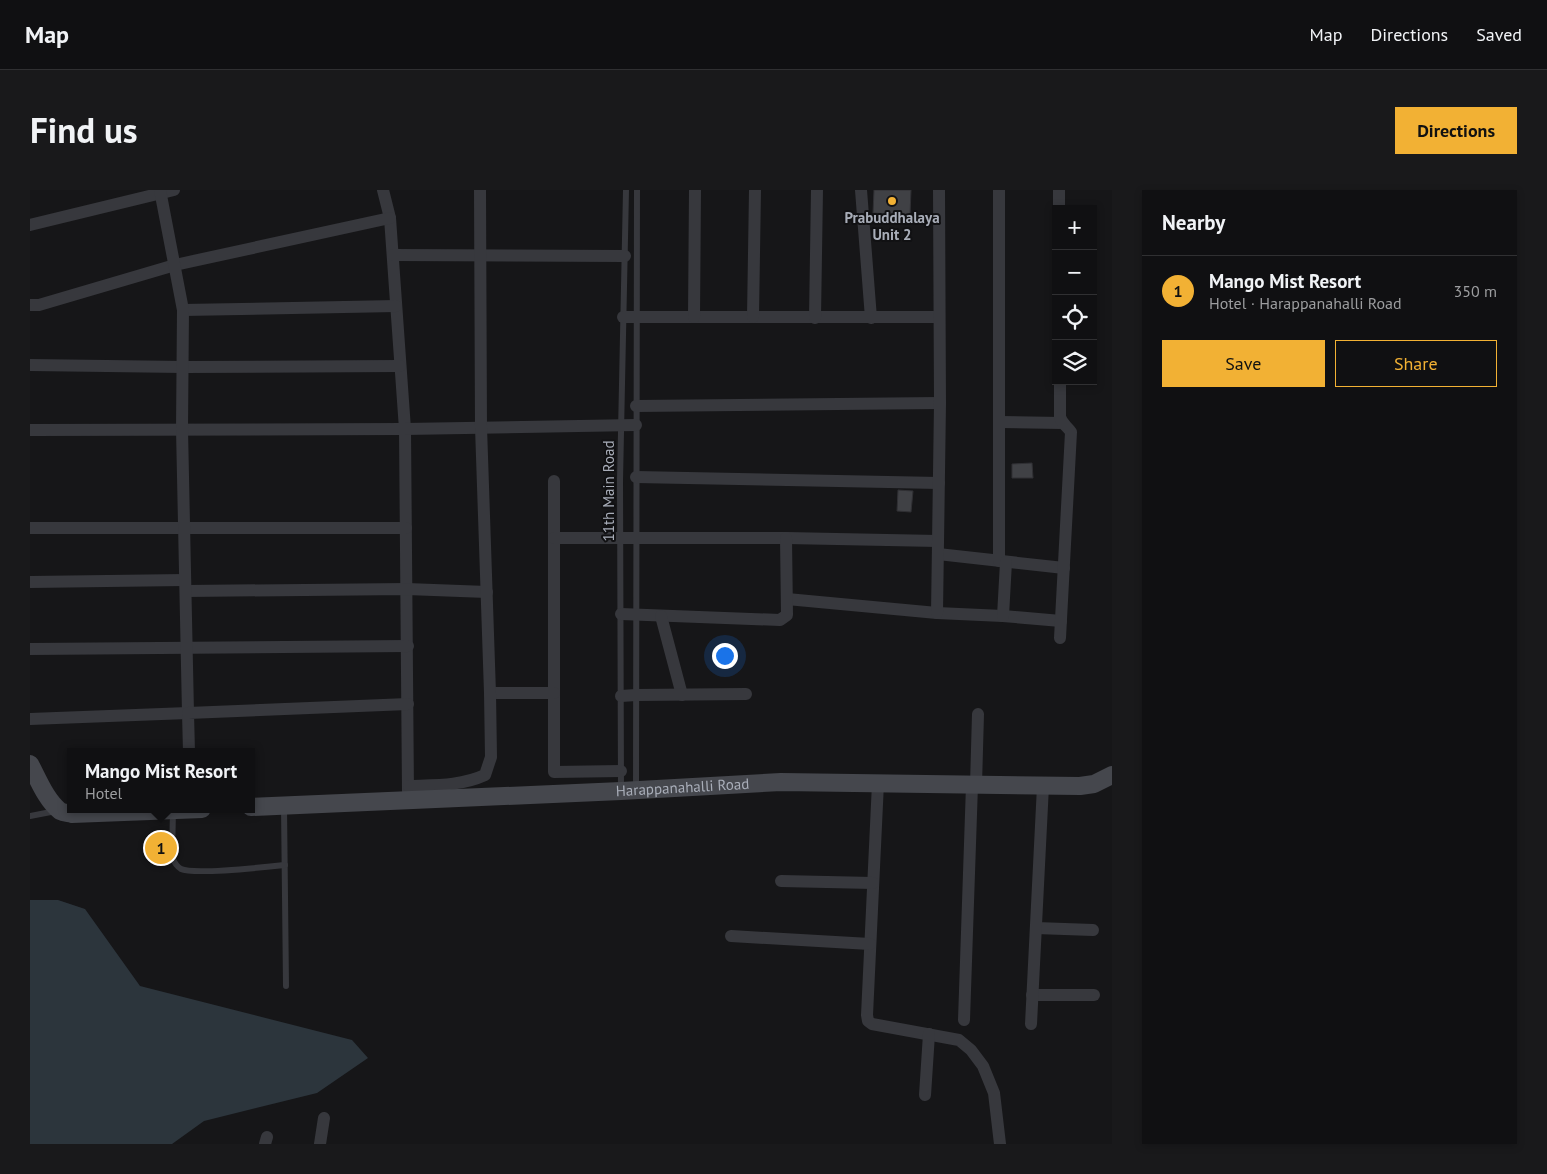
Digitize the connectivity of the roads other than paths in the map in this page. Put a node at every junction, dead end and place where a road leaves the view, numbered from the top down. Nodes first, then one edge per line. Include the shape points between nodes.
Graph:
1 (174, 190) edge
2 (383, 190) edge
3 (480, 190) edge
4 (626, 190) edge
5 (637, 190) edge
6 (695, 190) edge
7 (755, 190) edge
8 (817, 190) edge
9 (861, 190) edge
10 (939, 190) edge
11 (999, 190) edge
12 (1058, 190) edge
13 (160, 192) edge
14 (1059, 205) edge
15 (390, 218) junction
16 (30, 225) edge
17 (392, 255) junction
18 (480, 256) junction
19 (625, 256) junction
20 (175, 266) junction
21 (30, 305) edge
22 (396, 306) junction
23 (184, 310) junction
24 (630, 317) junction
25 (694, 317) junction
26 (753, 317) junction
27 (939, 317) junction
28 (815, 318) junction
29 (871, 318) junction
30 (30, 365) edge
31 (400, 366) junction
32 (183, 367) junction
33 (1060, 385) edge
34 (940, 403) junction
35 (636, 406) junction
36 (1000, 422) junction
37 (1062, 423) junction
38 (622, 424) junction
39 (636, 425) junction
40 (481, 427) junction
41 (182, 429) junction
42 (405, 429) junction
43 (30, 430) edge
44 (636, 477) junction
45 (554, 481) dead end
46 (939, 483) junction
47 (30, 528) edge
48 (406, 528) junction
49 (184, 529) junction
50 (554, 538) junction
51 (621, 538) junction
52 (637, 538) junction
53 (786, 538) junction
54 (938, 541) junction
55 (938, 554) junction
56 (1003, 561) junction
57 (1064, 568) junction
58 (30, 582) edge
59 (186, 585) junction
60 (407, 589) junction
61 (487, 592) junction
62 (787, 599) junction
63 (937, 613) junction
64 (621, 614) junction
65 (637, 615) junction
66 (661, 616) junction
67 (1003, 616) junction
68 (1061, 621) junction
69 (1060, 638) dead end
70 (408, 646) junction
71 (187, 647) junction
72 (30, 648) edge
73 (490, 693) junction
74 (554, 693) junction
75 (746, 694) dead end
76 (636, 695) junction
77 (682, 695) junction
78 (621, 696) junction
79 (408, 704) junction
80 (188, 713) junction
81 (978, 714) dead end
82 (30, 719) edge
83 (189, 748) edge
84 (30, 764) edge
85 (621, 771) junction
86 (1112, 775) edge
87 (878, 783) junction
88 (974, 785) junction
89 (1043, 786) junction
90 (629, 791) junction
91 (408, 794) junction
92 (284, 806) junction
93 (255, 807) edge
94 (60, 810) junction
95 (67, 812) edge
96 (69, 813) edge
97 (100, 813) edge
98 (183, 813) edge
99 (30, 816) edge
100 (285, 865) junction
101 (781, 881) dead end
102 (873, 883) junction
103 (1036, 928) junction
104 (1093, 930) dead end
105 (732, 936) dead end
106 (870, 944) junction
107 (286, 986) dead end
108 (1032, 995) junction
109 (1094, 995) dead end
110 (964, 1020) dead end
111 (1031, 1024) dead end
112 (929, 1034) junction
113 (925, 1095) dead end
114 (324, 1118) dead end
115 (320, 1144) edge
116 (1000, 1144) edge

1 - 13 street
2 - 15 street
3 - 18 street
4 - 19 lane, 11th Main Road
5 - 24 lane, 11th Main Road
6 - 25 street
7 - 26 street
8 - 28 street
9 - 29 street
10 - 27 street
11 - 36 street
12 - 14 street
13 - 16 street
13 - 20 street
15 - 17 street
15 - 20 street
17 - 18 street
17 - 22 street
18 - 19 street
18 - 40 street
19 - 24 lane, 11th Main Road
20 - 21 street
20 - 23 street
22 - 23 street
22 - 31 street
23 - 32 street
24 - 25 street
24 - 35 lane, 11th Main Road
24 - 38 lane, 11th Main Road
25 - 26 street
26 - 28 street
27 - 29 street
27 - 34 street
28 - 29 street
30 - 32 street
31 - 32 street
31 - 42 street
32 - 41 street
33 - 37 street
34 - 35 street
34 - 46 street
35 - 39 lane, 11th Main Road
36 - 37 street
36 - 56 street
37 - 57 street via 1070,432
38 - 39 street
38 - 40 street
38 - 51 lane, 11th Main Road
39 - 44 lane, 11th Main Road
40 - 42 street
40 - 61 street
41 - 42 street
41 - 43 street
41 - 49 street
42 - 48 street
44 - 46 street
44 - 52 lane, 11th Main Road
45 - 50 street
46 - 54 street
47 - 49 street
48 - 49 street
48 - 60 street
49 - 59 street
50 - 51 street
50 - 74 street
51 - 52 street
51 - 64 lane, 11th Main Road
52 - 53 street
52 - 65 lane, 11th Main Road
53 - 54 street
53 - 62 street
54 - 55 street
55 - 56 street
55 - 63 street
56 - 57 street
56 - 67 street
57 - 68 street
58 - 59 street
59 - 60 street
59 - 71 street
60 - 61 street
60 - 70 street
61 - 73 street
62 - 63 street
62 - 66 street via 787,616 780,620
63 - 67 street
64 - 65 street
64 - 78 lane, 11th Main Road
65 - 66 street
65 - 76 lane, 11th Main Road
66 - 77 street
67 - 68 street
68 - 69 street
70 - 71 street
70 - 79 street
71 - 72 street
71 - 80 street
73 - 74 street
73 - 91 street via 491,757 485,775
74 - 85 street via 554,772
75 - 77 street
76 - 77 street
76 - 78 street
76 - 90 lane, 11th Main Road
78 - 85 lane, 11th Main Road
79 - 80 street
79 - 91 street
80 - 82 street
80 - 83 street
81 - 88 street
84 - 94 street
85 - 90 lane, 11th Main Road
86 - 89 street, Harappanahalli Road via 1086,786
87 - 88 street, Harappanahalli Road
87 - 90 street, Harappanahalli Road via 781,782
87 - 102 street
88 - 89 street, Harappanahalli Road
88 - 110 street
89 - 103 street
90 - 91 street, Harappanahalli Road
91 - 92 street, Harappanahalli Road
92 - 93 street, Harappanahalli Road
92 - 100 lane
94 - 95 street
94 - 99 lane
96 - 97 street
98 - 100 lane via 172,857 182,870
100 - 107 lane
101 - 102 street
102 - 106 street
103 - 104 street
103 - 108 street
105 - 106 street
106 - 112 street via 868,1021
108 - 109 street
108 - 111 street
112 - 113 street
112 - 116 street via 959,1040 984,1066 994,1093
114 - 115 street

